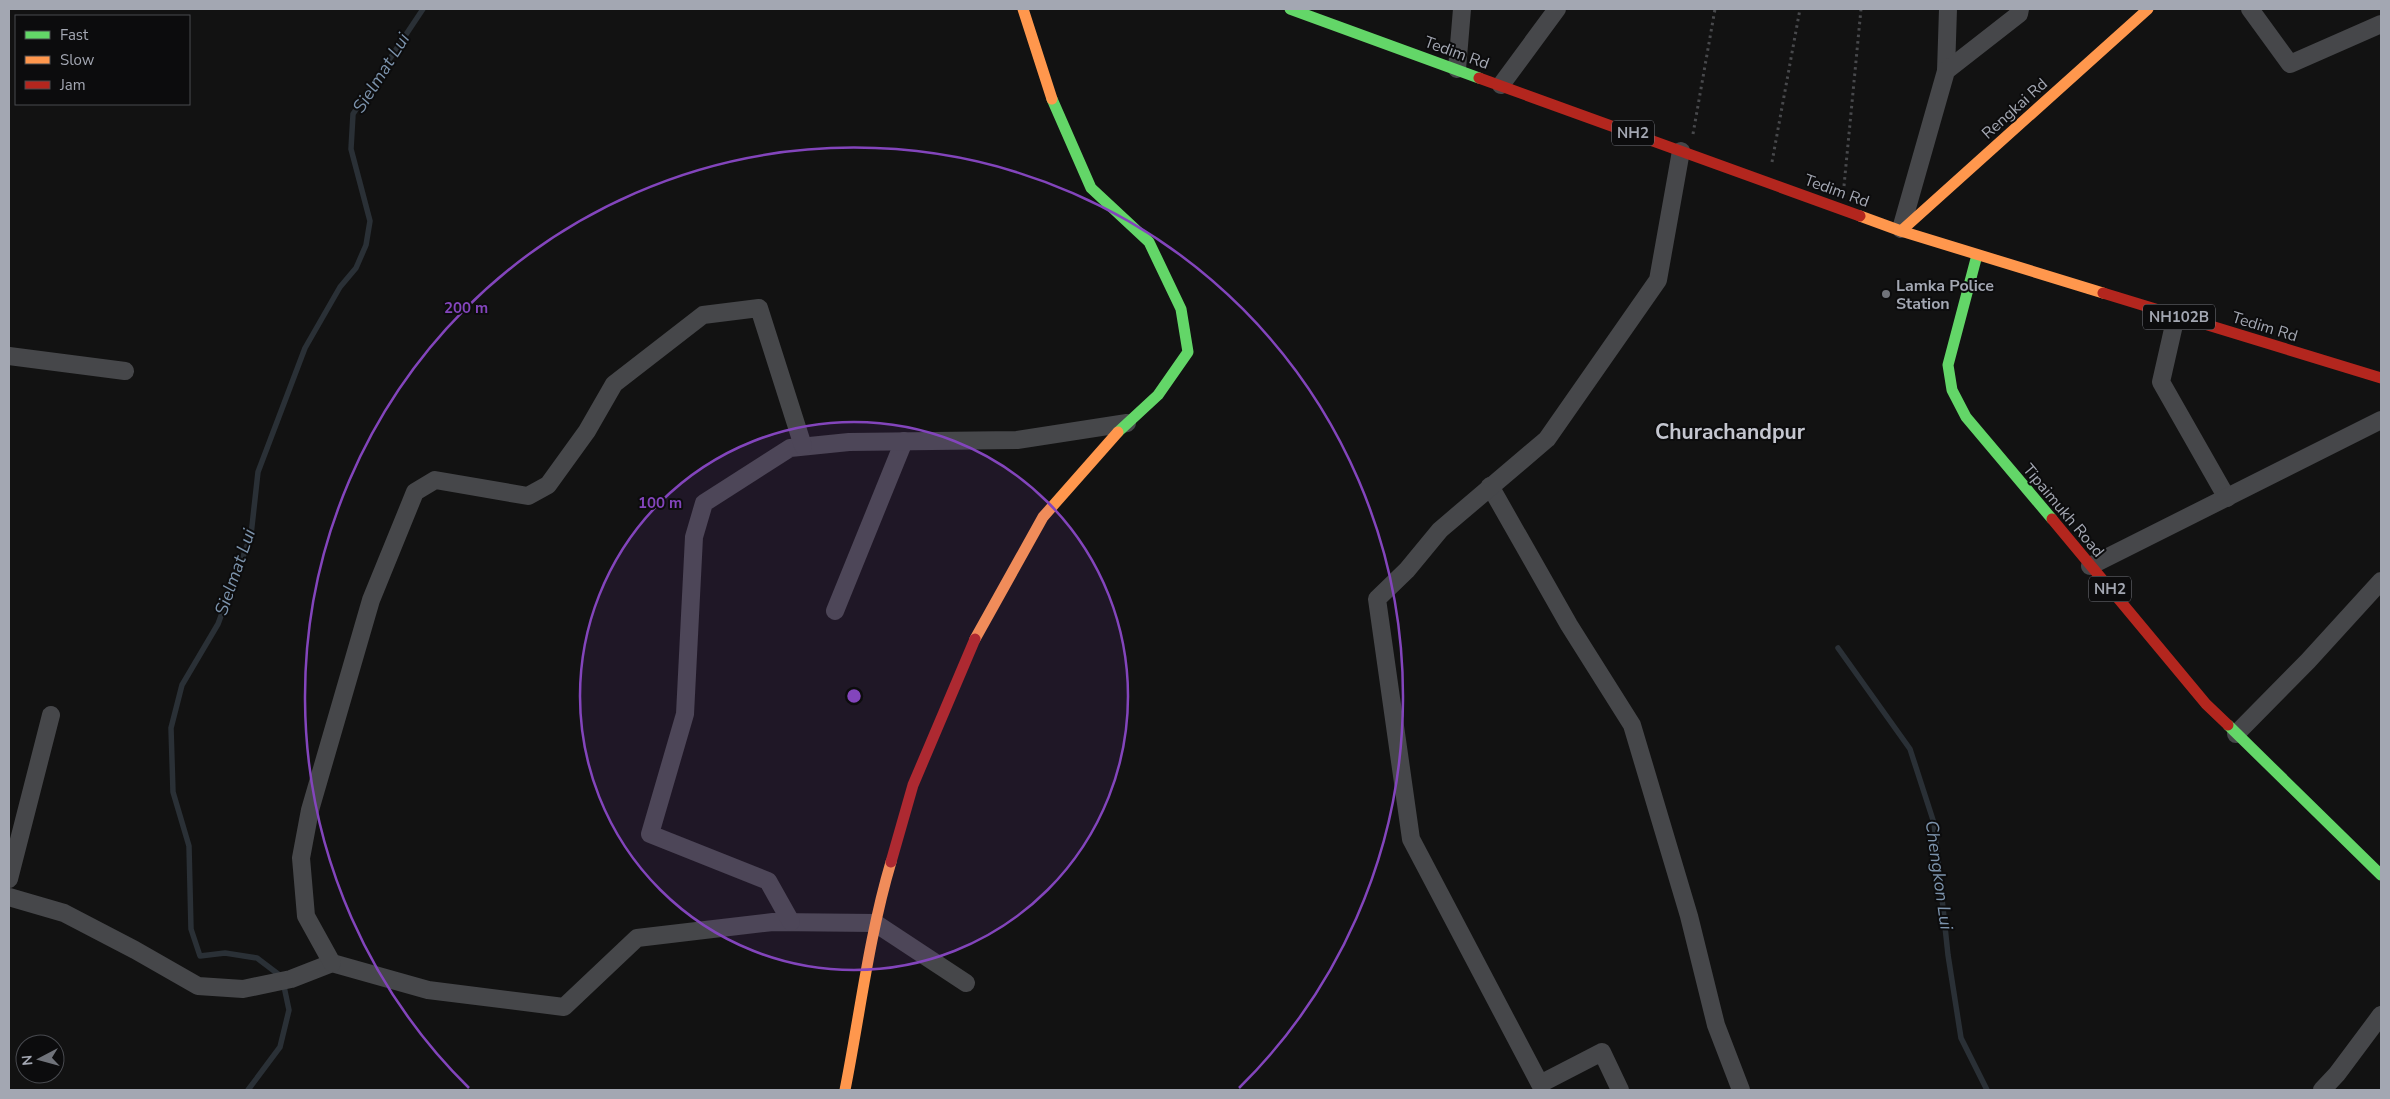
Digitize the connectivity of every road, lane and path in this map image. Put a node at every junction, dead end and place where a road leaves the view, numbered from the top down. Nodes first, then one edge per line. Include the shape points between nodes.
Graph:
1 (1023, 9) edge
2 (1290, 9) edge
3 (1462, 9) edge
4 (1558, 9) edge
5 (1715, 9) edge
6 (1800, 9) edge
7 (1861, 9) edge
8 (1948, 9) edge
9 (2020, 9) edge
10 (2148, 9) edge
11 (2250, 9) edge
12 (2381, 24) edge
13 (1456, 69) junction
14 (1946, 71) junction
15 (1501, 85) junction
16 (1685, 152) junction
17 (1768, 182) junction
18 (1842, 209) junction
19 (1901, 231) junction
20 (1977, 255) junction
21 (2176, 316) junction
22 (9, 356) edge
23 (125, 371) dead end
24 (2381, 378) edge
25 (2381, 420) edge
26 (1128, 423) junction
27 (904, 441) junction
28 (803, 446) junction
29 (1490, 486) junction
30 (2227, 498) junction
31 (2090, 566) junction
32 (2381, 581) edge
33 (835, 611) dead end
34 (52, 715) dead end
35 (2236, 734) junction
36 (2381, 874) edge
37 (9, 879) edge
38 (9, 897) edge
39 (791, 922) junction
40 (875, 923) junction
41 (332, 963) junction
42 (966, 983) dead end
43 (2381, 1015) edge
44 (845, 1090) edge
45 (1620, 1090) edge
46 (1741, 1090) edge
47 (2322, 1090) edge

1 - 26 main road via 1053,103 1091,188 1149,242 1181,309 1188,352 1158,395
2 - 13 main road, Tedim Rd / NH2
3 - 13 street
4 - 15 street
5 - 16 path
6 - 17 path
7 - 18 path
8 - 14 street
9 - 14 street via 2019,14
10 - 19 main road, Rengkai Rd
11 - 12 street via 2290,64
13 - 15 main road, Tedim Rd / NH2
14 - 19 street
15 - 16 main road, Tedim Rd / NH2
16 - 17 main road, Tedim Rd / NH2
16 - 29 street via 1658,280 1547,439
17 - 18 main road, Tedim Rd / NH2
18 - 19 main road, Tedim Rd / NH2
19 - 20 main road, Tedim Rd / NH2
20 - 21 main road, Tedim Rd / NH102B
20 - 31 main road, Tipaimukh Road / NH2 via 1948,364 1952,390 1966,417
21 - 24 main road, Tedim Rd / NH102B
21 - 30 street via 2161,382
22 - 23 street
25 - 30 street
26 - 27 street via 1016,440
26 - 40 main road via 1043,517 968,652 914,785
27 - 28 street
27 - 33 street
28 - 39 street via 790,448 704,503 694,537 685,714 650,834 768,881
28 - 41 street via 759,308 704,315 614,384 587,431 548,484 528,496 436,480 415,492 371,600 310,810 301,858 306,916
29 - 45 street via 1440,530 1407,570 1377,599 1411,839 1540,1084 1602,1052
29 - 46 street via 1569,625 1632,725 1689,916 1716,1025
30 - 31 street
31 - 35 main road, Tipaimukh Road / NH2 via 2206,704
32 - 35 street
34 - 37 street
35 - 36 main road, Tipaimukh Road / NH2
38 - 41 street via 64,914 198,986 243,989
39 - 40 street
39 - 41 street via 637,938 564,1007 428,990
40 - 42 street
40 - 44 main road via 860,1021
43 - 47 street

